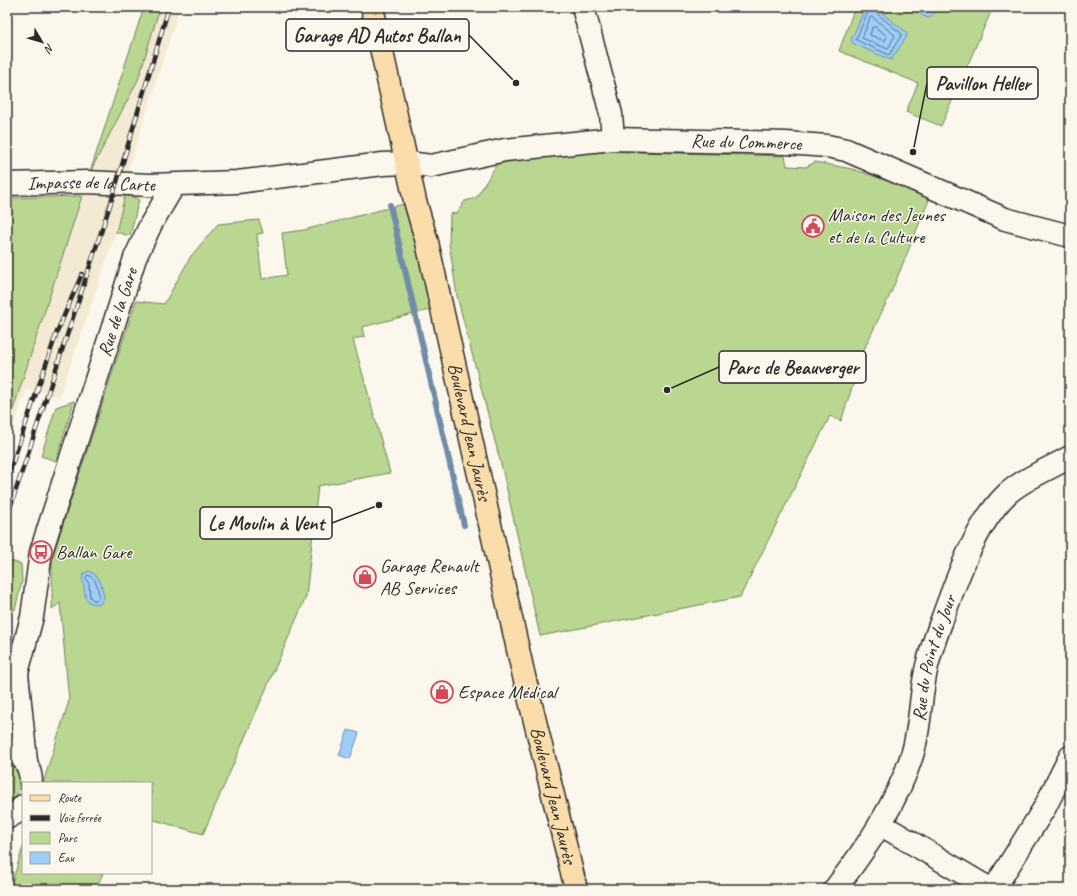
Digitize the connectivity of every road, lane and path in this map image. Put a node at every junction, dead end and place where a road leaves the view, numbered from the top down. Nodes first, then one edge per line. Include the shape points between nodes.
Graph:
1 (372, 7) edge
2 (583, 7) edge
3 (613, 139) junction
4 (408, 163) junction
5 (7, 184) edge
6 (174, 185) junction
7 (1070, 236) edge
8 (1070, 457) edge
9 (12, 682) edge
10 (530, 701) junction
11 (7, 746) edge
12 (1070, 758) edge
13 (26, 761) junction
14 (32, 782) edge
15 (22, 807) edge
16 (7, 818) edge
17 (880, 824) junction
18 (563, 889) edge
19 (576, 889) edge
20 (835, 889) edge
21 (990, 889) edge
22 (994, 889) edge

1 - 4 main road, Boulevard Jean Jaurès
2 - 3 street via 611,114
3 - 4 street, Rue du Commerce via 505,150 431,166
3 - 7 street, Rue du Commerce via 827,146 859,156 1005,219
4 - 6 street via 237,182
4 - 10 main road, Boulevard Jean Jaurès
5 - 6 street, Impasse de la Carte via 87,182
6 - 9 street, Rue de la Gare via 135,258 41,552 32,617
8 - 17 street, Rue du Point du Jour via 1008,493 991,512 968,552 931,652 912,753 896,795
9 - 13 street, Rue de la Gare
10 - 18 main road, Boulevard Jean Jaurès
10 - 19 main road, Boulevard Jean Jaurès
11 - 13 street via 18,752
12 - 22 street via 1045,807
13 - 14 street, Rue de la Gare
15 - 16 street
17 - 20 street, Rue du Point du Jour via 872,840
17 - 21 street

